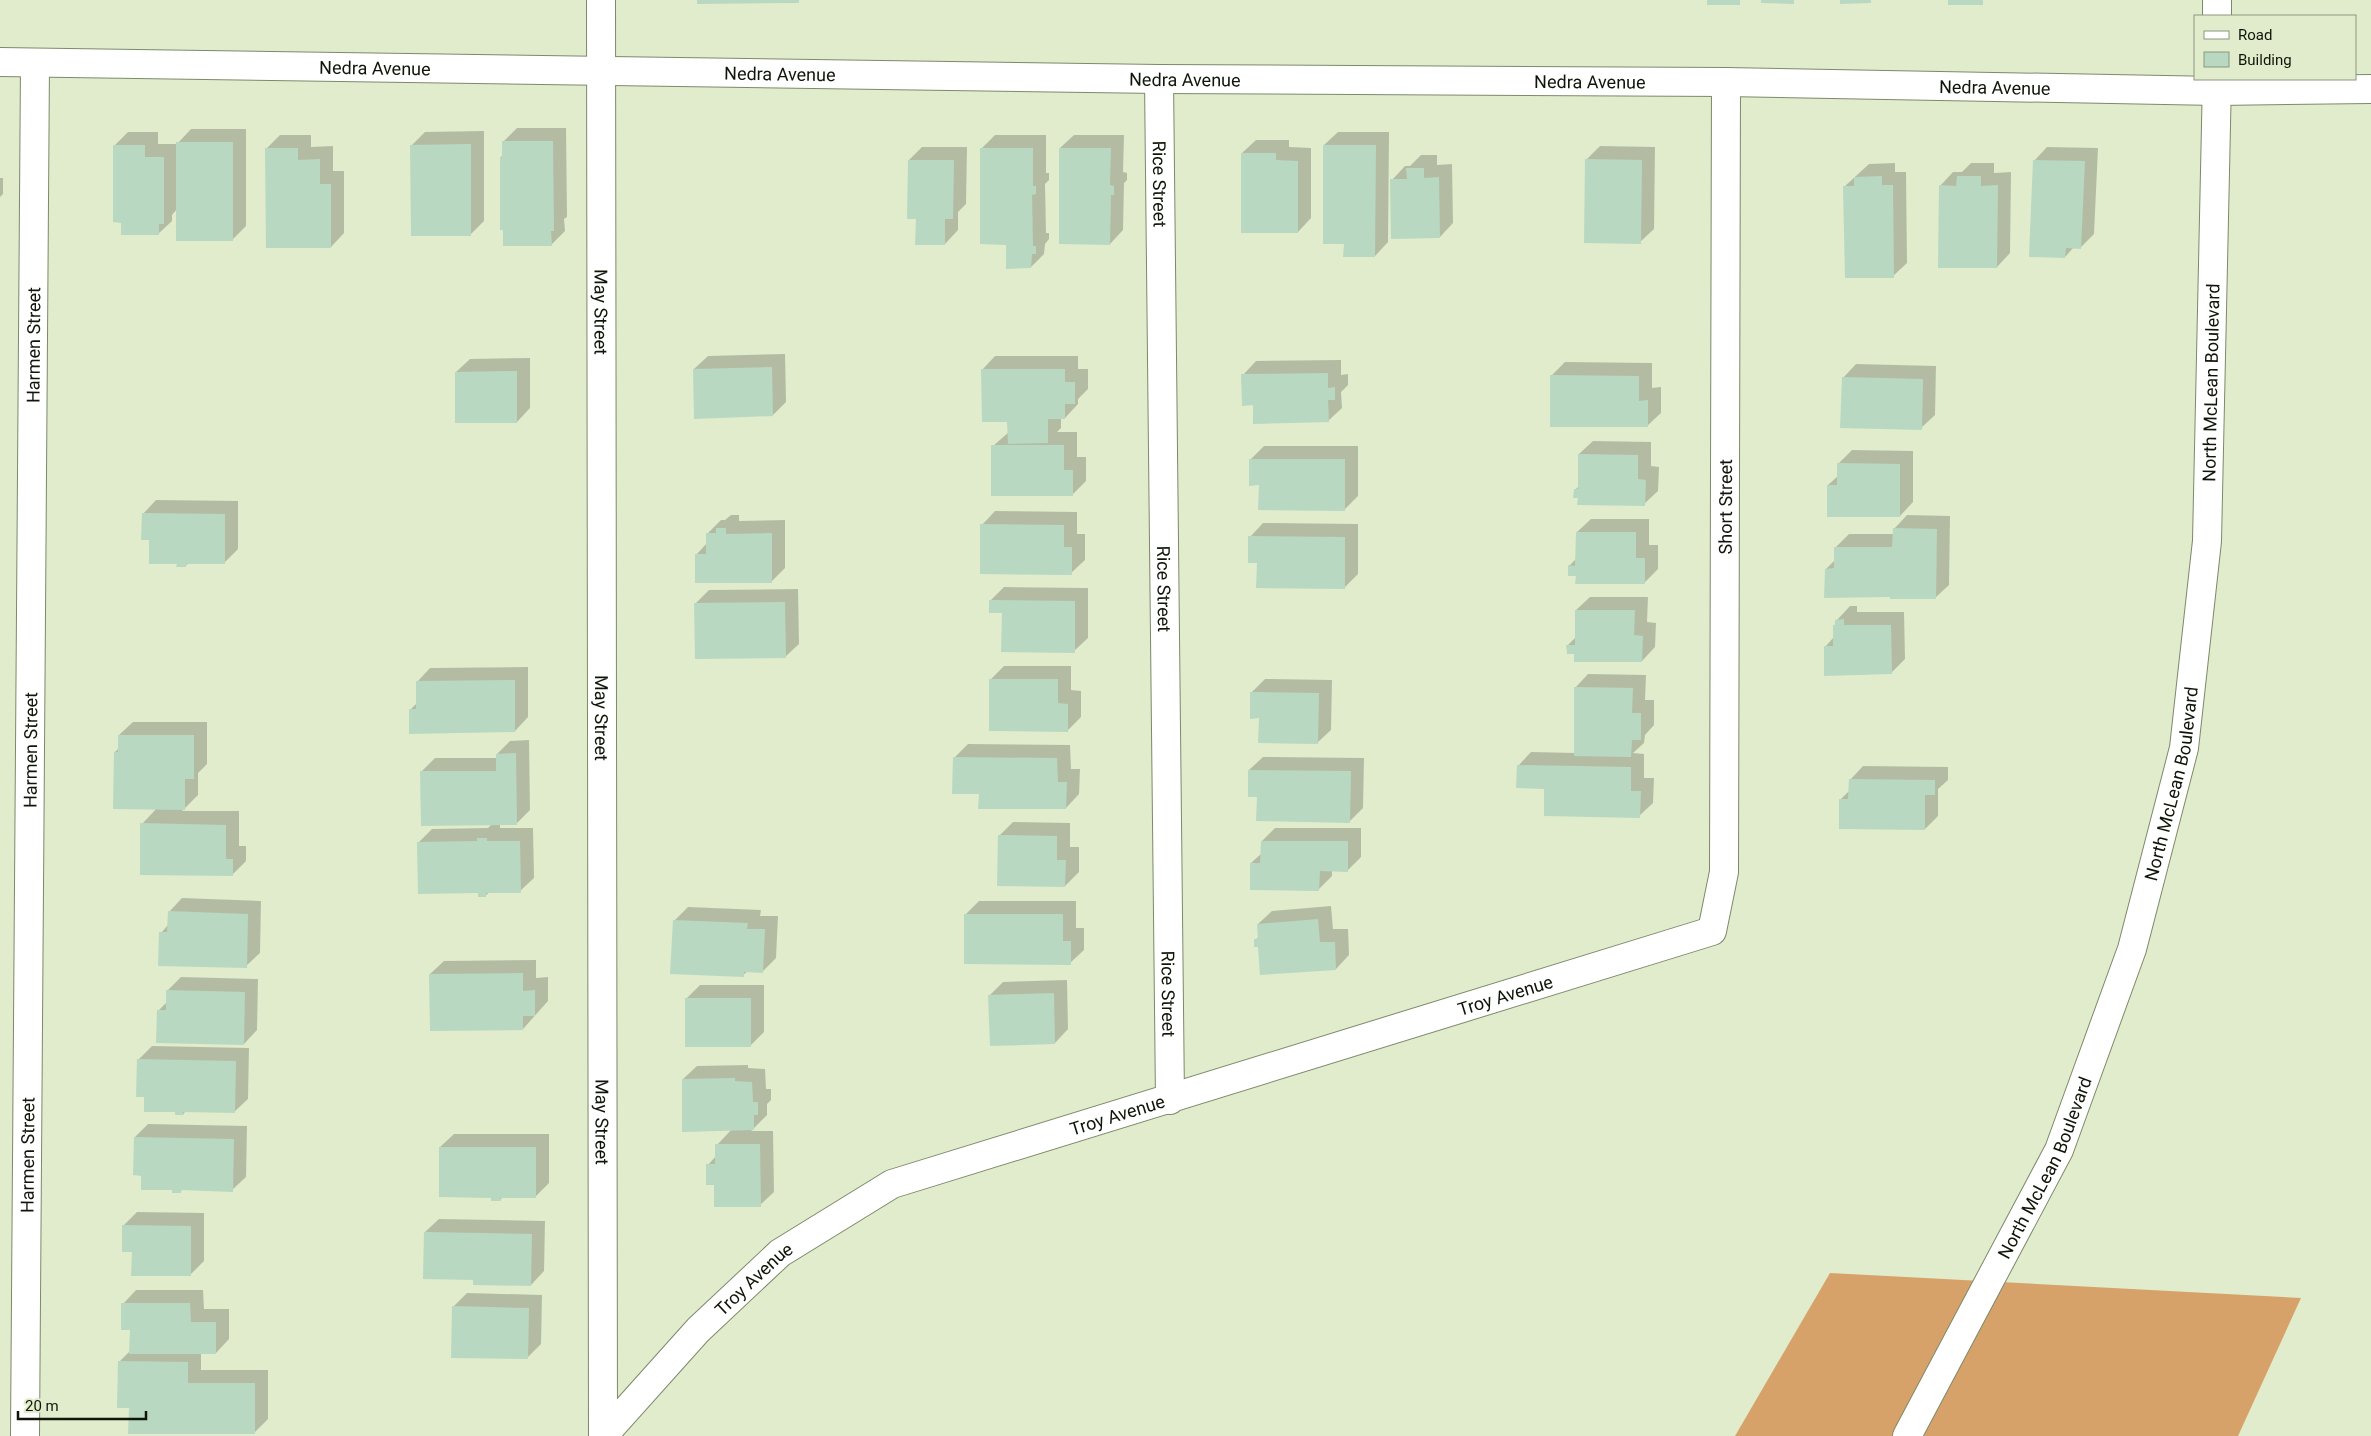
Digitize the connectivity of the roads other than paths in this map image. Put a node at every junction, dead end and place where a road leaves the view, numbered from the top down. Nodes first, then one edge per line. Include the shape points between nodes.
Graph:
1 (601, 0) edge
2 (2217, 0) edge
3 (2217, 15) edge
4 (0, 62) edge
5 (35, 63) junction
6 (602, 71) junction
7 (1159, 79) junction
8 (1726, 82) junction
9 (2217, 85) edge
10 (2371, 89) edge
11 (1712, 931) joint
12 (1170, 1100) junction
13 (25, 1436) edge
14 (603, 1436) edge
15 (1906, 1436) edge

1 - 6 street, May Street
2 - 3 street
4 - 5 street, Nedra Avenue
5 - 6 street, Nedra Avenue
5 - 13 street, Harmen Street
6 - 7 street, Nedra Avenue
6 - 14 street, May Street
7 - 8 street, Nedra Avenue
7 - 12 street, Rice Street
8 - 9 street, Nedra Avenue
8 - 11 street, Short Street via 1724,872
9 - 10 street, Nedra Avenue
9 - 15 street, North McLean Boulevard via 2207,541 2184,748 2132,949 2059,1150
11 - 12 street, Troy Avenue
12 - 14 street, Troy Avenue via 892,1184 780,1253 698,1330

